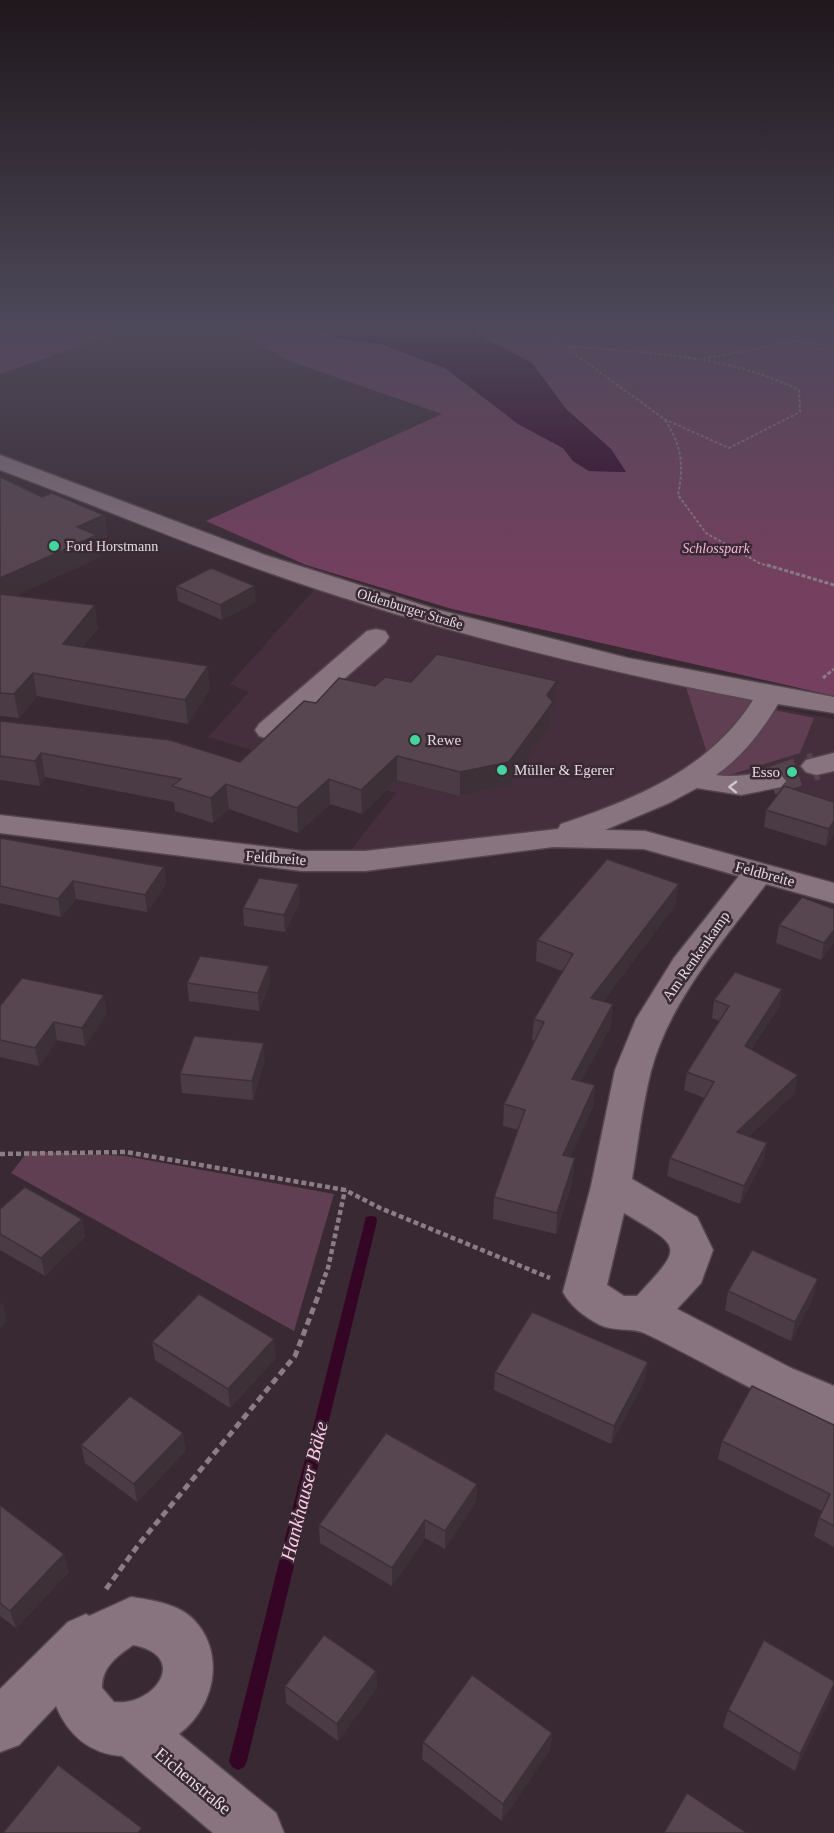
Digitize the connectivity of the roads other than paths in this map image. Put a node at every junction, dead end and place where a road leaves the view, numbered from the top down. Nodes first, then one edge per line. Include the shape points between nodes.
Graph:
1 (4, 467) edge
2 (376, 637) dead end
3 (770, 695) junction
4 (834, 705) edge
5 (269, 730) dead end
6 (695, 778) junction
7 (771, 781) tunnel mouth
8 (0, 824) edge
9 (553, 838) junction
10 (759, 872) junction
11 (834, 893) edge
12 (611, 1186) junction
13 (647, 1314) junction
14 (834, 1406) edge
15 (96, 1638) junction
16 (0, 1726) edge
17 (131, 1729) junction
18 (256, 1833) edge

1 - 3 street, Oldenburger Straße via 292,573 414,612 584,657
2 - 5 street
3 - 4 street, Oldenburger Straße
3 - 6 street, Feldbreite via 733,748
7 -> 6 street via 726,788
6 - 9 street, Feldbreite via 632,811
8 - 9 street, Feldbreite via 302,861 365,861
9 - 10 street, Feldbreite via 645,840
10 - 11 street, Feldbreite
10 - 12 street, Am Renkenkamp via 686,966 654,1019 633,1070
12 - 13 street, Am Renkenkamp via 584,1292 616,1313
12 - 13 street via 683,1228 692,1250 686,1271
13 - 14 street via 775,1381
15 - 16 street via 84,1640
15 - 17 street via 79,1664 77,1693 93,1719 107,1727
15 - 17 street via 131,1621 150,1621 166,1627 187,1654 189,1672 184,1691 173,1707 157,1721
17 - 18 street, Eichenstraße

